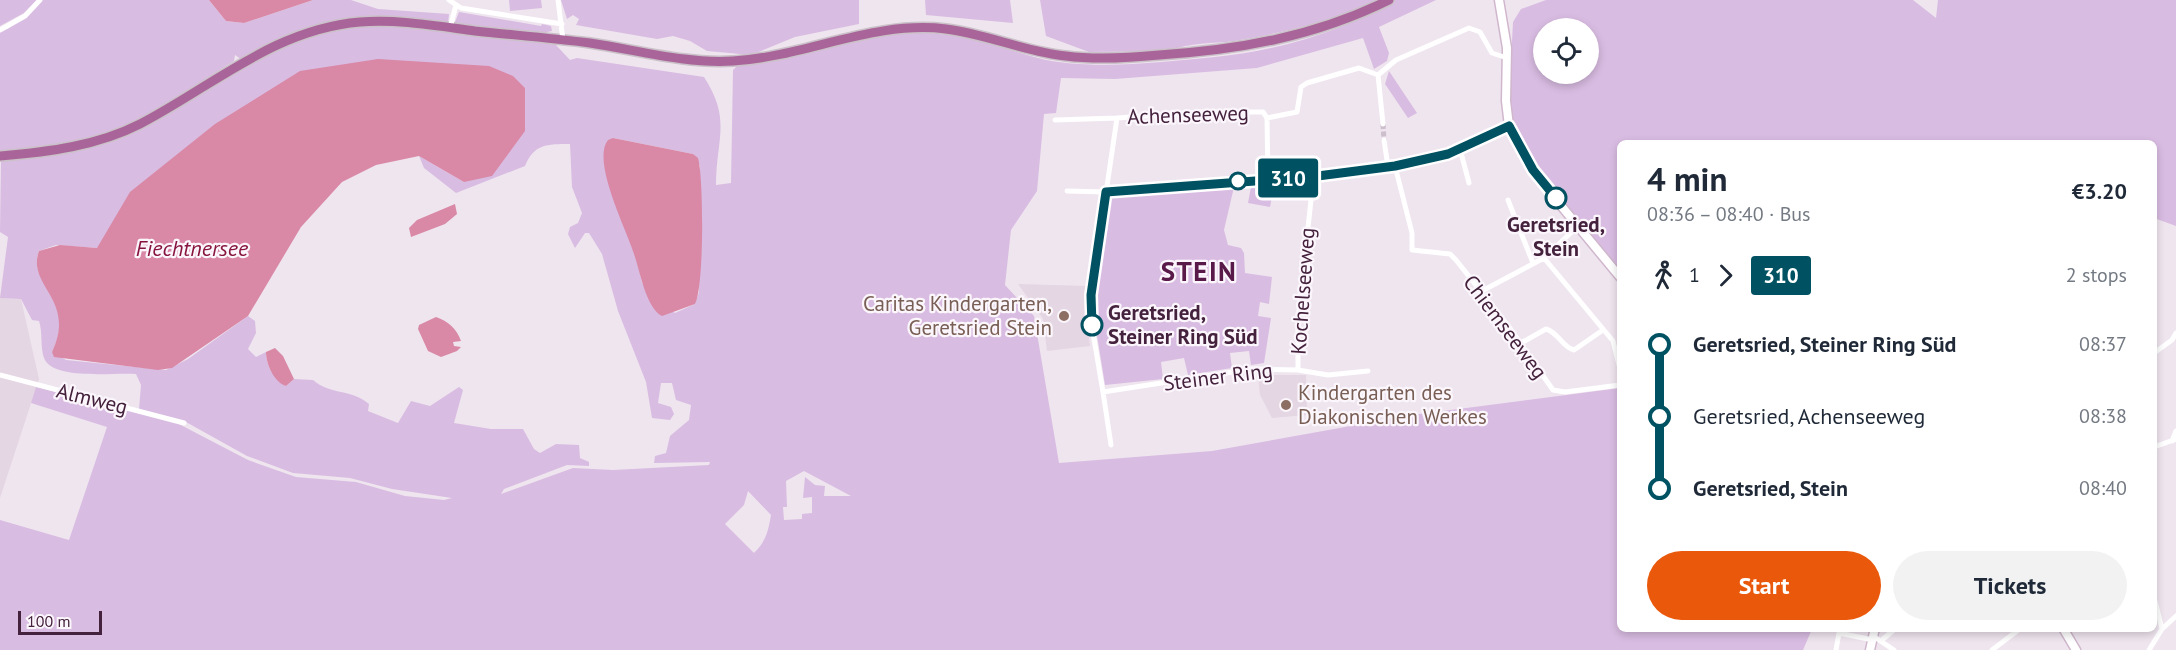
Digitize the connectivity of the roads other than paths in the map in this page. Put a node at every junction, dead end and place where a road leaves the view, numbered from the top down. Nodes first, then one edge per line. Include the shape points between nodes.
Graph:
1 (40, 0) edge
2 (449, 0) edge
3 (558, 0) edge
4 (1389, 0) edge
5 (1499, 0) edge
6 (456, 6) junction
7 (562, 24) junction
8 (450, 28) junction
9 (0, 30) edge
10 (563, 41) junction
11 (1508, 58) junction
12 (1378, 75) junction
13 (1117, 118) junction
14 (1267, 118) junction
15 (1055, 120) dead end
16 (1383, 124) tunnel mouth
17 (1509, 126) junction
18 (1384, 140) tunnel mouth
19 (1460, 149) junction
20 (0, 156) edge
21 (1392, 167) junction
22 (1310, 177) junction
23 (1268, 180) junction
24 (1469, 183) dead end
25 (1067, 191) dead end
26 (1106, 192) junction
27 (1508, 200) dead end
28 (1577, 227) junction
29 (1544, 258) junction
30 (1533, 263) junction
31 (1617, 274) edge
32 (1480, 292) junction
33 (1603, 330) junction
34 (2176, 333) edge
35 (1521, 343) junction
36 (2157, 351) edge
37 (1617, 353) edge
38 (1298, 370) junction
39 (1368, 371) dead end
40 (0, 375) edge
41 (1617, 385) edge
42 (1103, 392) junction
43 (184, 423) dead end
44 (2176, 430) edge
45 (2174, 440) edge
46 (1111, 445) dead end
47 (2157, 446) edge
48 (2157, 609) edge
49 (2176, 616) edge
50 (2162, 629) junction
51 (2016, 632) edge
52 (2065, 632) edge
53 (1876, 636) edge
54 (1836, 650) edge
55 (1870, 650) edge
56 (1894, 650) edge
57 (1992, 650) edge
58 (2076, 650) edge
59 (2149, 650) edge

1 - 9 street via 25,16
2 - 6 street
3 - 7 street
4 - 10 main road via 1351,19 1247,47 1137,57 1065,56 946,29 922,28 732,61 681,59
5 - 11 street
6 - 7 street
6 - 8 street
7 - 10 street
8 - 10 main road
8 - 20 main road via 375,21 315,30 265,49 138,125 89,144
11 - 12 street via 1492,52 1480,32 1469,28 1396,60
11 - 17 street
12 - 14 street via 1359,68 1307,84 1301,87 1297,112
12 - 16 street
13 - 14 street, Achenseeweg via 1263,112
13 - 15 street, Achenseeweg
13 - 26 street, Achenseeweg
14 - 23 street, Achenseeweg
17 - 19 street
17 - 28 street via 1533,170
18 - 21 street
19 - 21 street
19 - 24 street
21 - 22 street
21 - 32 street, Chiemseeweg via 1412,233 1412,250 1450,254
22 - 23 street
22 - 38 street, Kochelseeweg via 1298,321
23 - 26 street
25 - 26 street
26 - 42 street via 1090,315
27 - 30 street
28 - 29 street
28 - 31 street
29 - 30 street
29 - 33 street
30 - 32 street
32 - 35 street, Chiemseeweg
33 - 35 street via 1575,350 1567,348 1546,328
33 - 37 street
34 - 36 street
35 - 41 street, Chiemseeweg via 1557,392
38 - 39 street, Steiner Ring via 1328,375
38 - 42 street, Steiner Ring via 1252,369
40 - 43 street, Almweg
42 - 46 street
44 - 45 street
45 - 47 street
48 - 50 street
49 - 50 street
50 - 59 street
51 - 57 street
52 - 58 street
53 - 54 street via 1839,633
53 - 55 street
53 - 56 street

